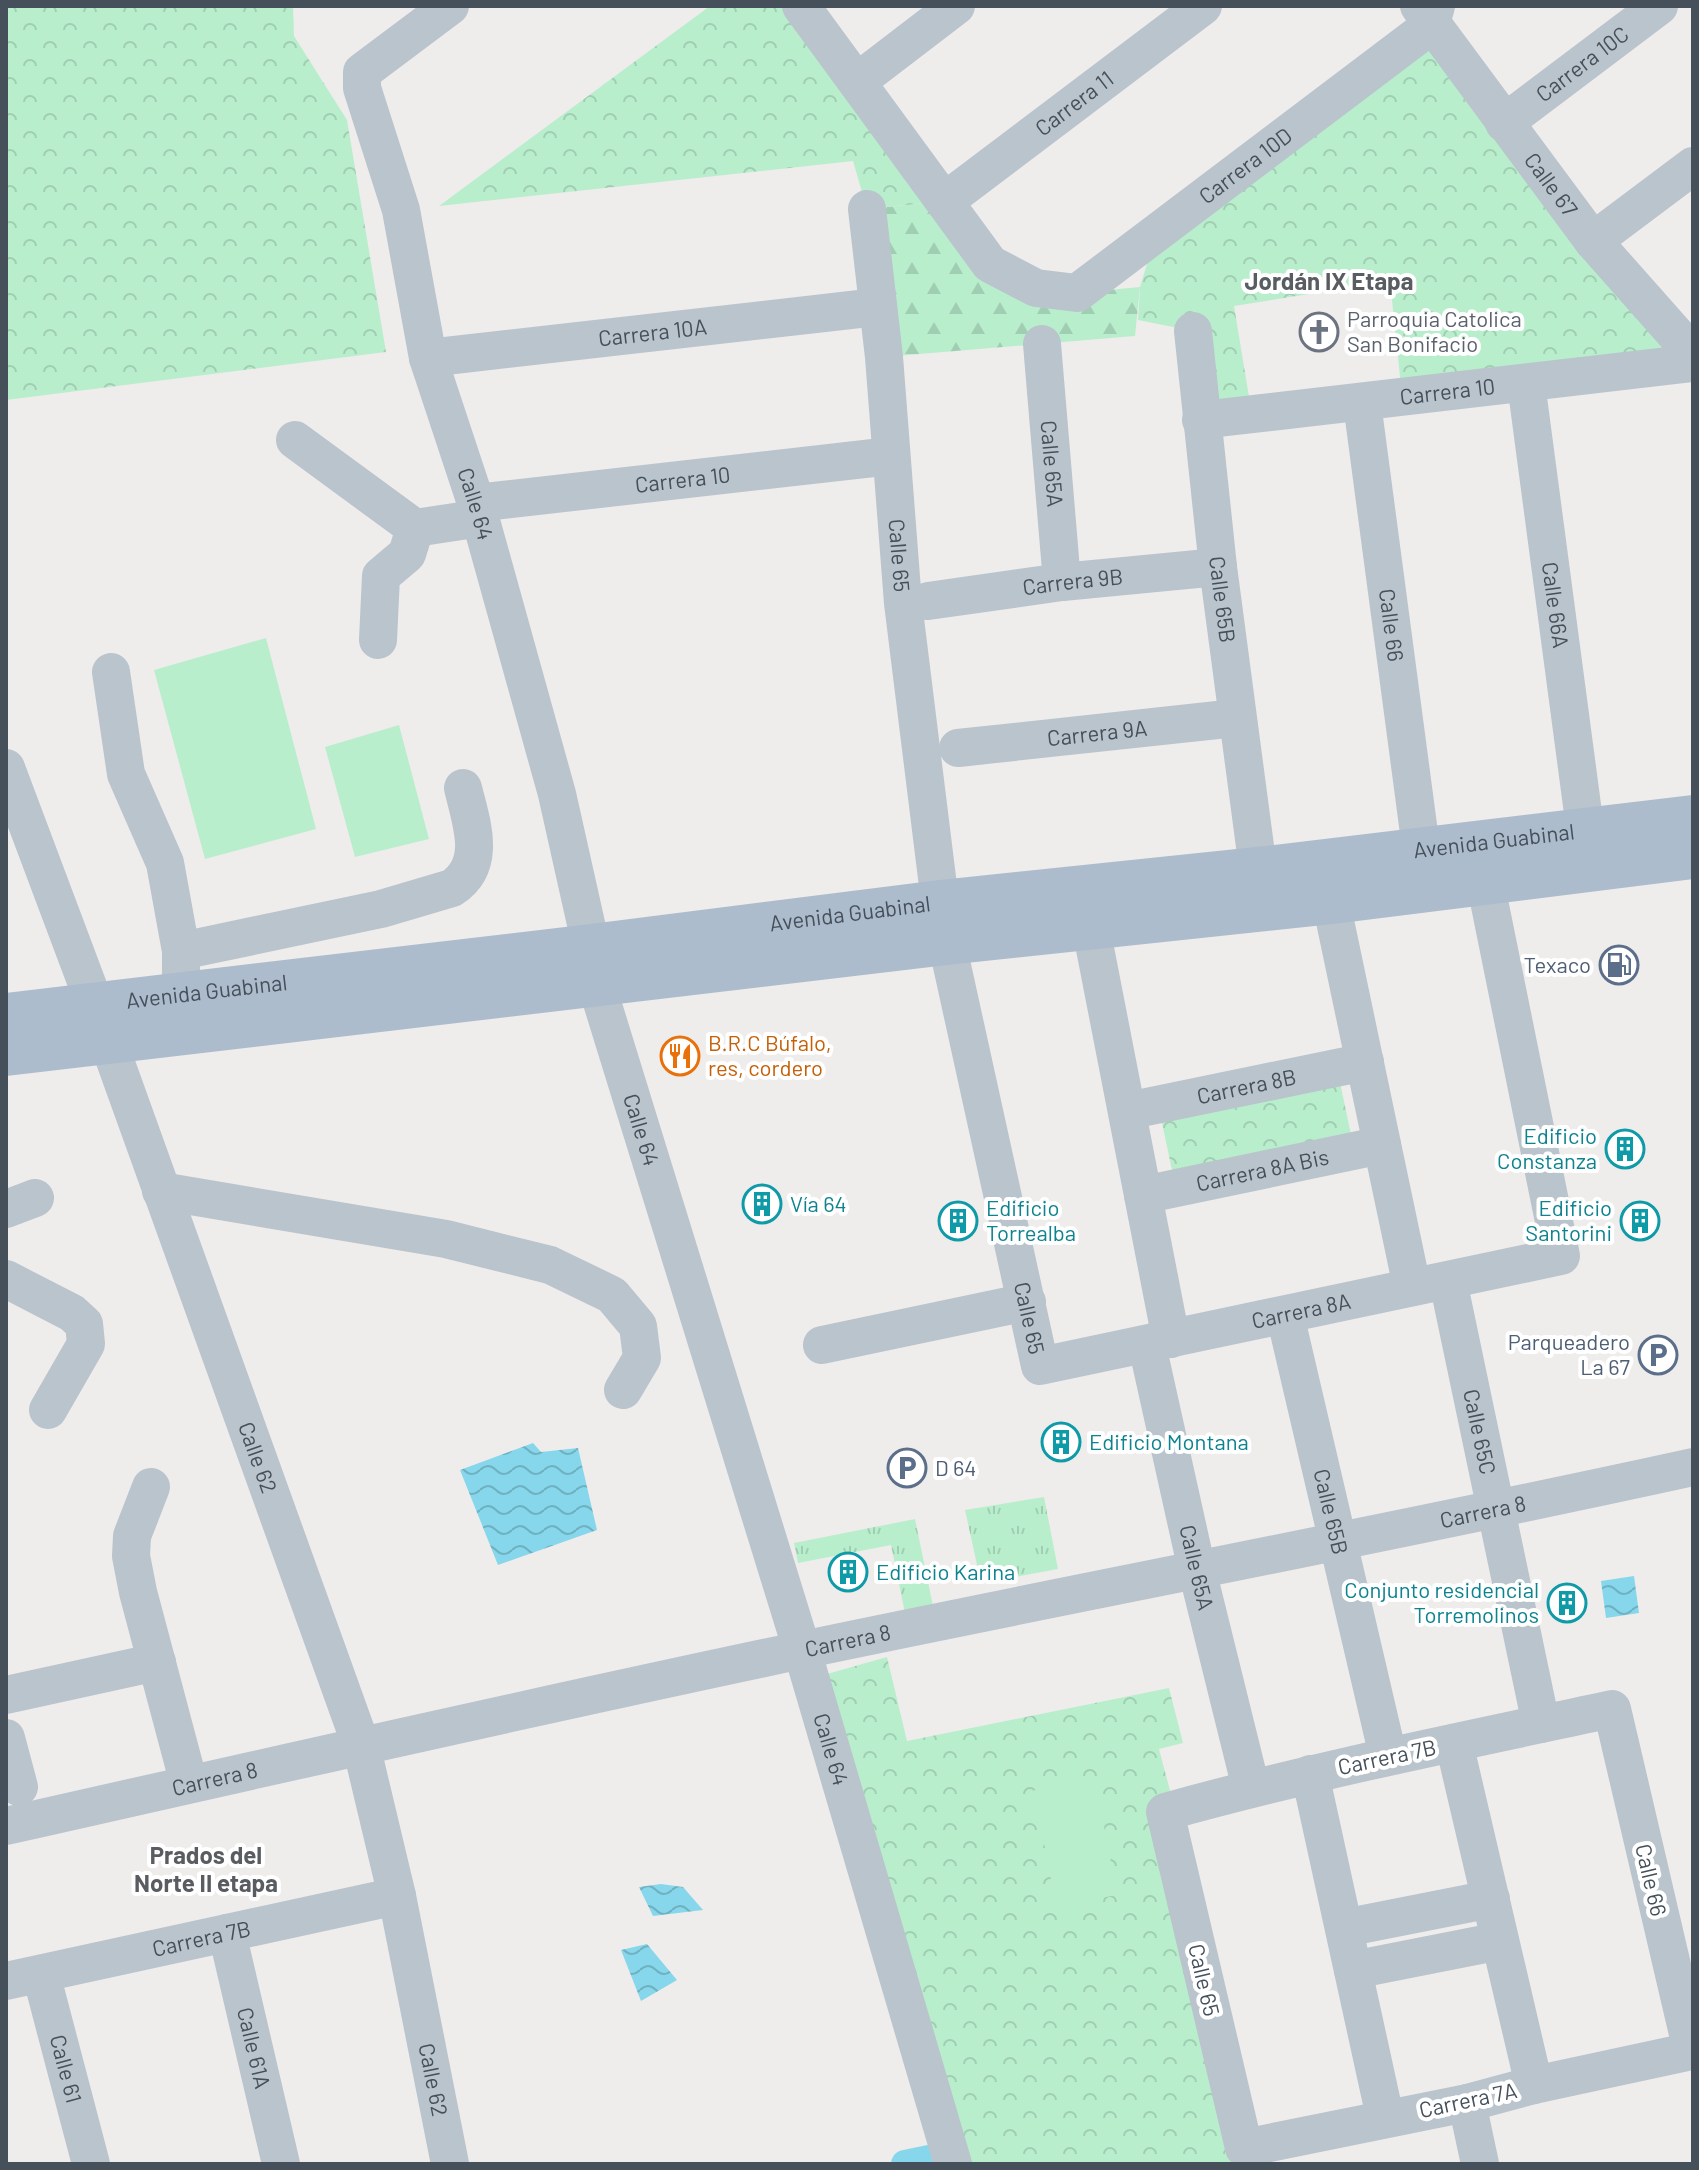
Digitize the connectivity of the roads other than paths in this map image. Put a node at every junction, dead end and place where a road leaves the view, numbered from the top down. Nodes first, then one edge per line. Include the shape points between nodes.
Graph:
1 (450, 6) edge
2 (801, 6) edge
3 (956, 6) edge
4 (1203, 6) edge
5 (1659, 6) edge
6 (1428, 12) edge
7 (858, 81) junction
8 (1504, 123) junction
9 (1693, 166) edge
10 (945, 201) junction
11 (867, 209) dead end
12 (1593, 241) junction
13 (877, 307) junction
14 (1193, 331) dead end
15 (1042, 344) dead end
16 (1693, 354) edge
17 (428, 358) junction
18 (1693, 363) edge
19 (1526, 383) junction
20 (1362, 403) junction
21 (1201, 420) junction
22 (295, 440) dead end
23 (891, 456) junction
24 (478, 510) junction
25 (415, 528) junction
26 (1218, 567) junction
27 (1062, 582) junction
28 (928, 601) dead end
29 (378, 640) dead end
30 (111, 672) dead end
31 (1236, 718) junction
32 (958, 748) dead end
33 (6, 768) edge
34 (463, 788) dead end
35 (1693, 817) edge
36 (1585, 828) junction
37 (1421, 848) junction
38 (1693, 857) edge
39 (1258, 869) junction
40 (1485, 881) junction
41 (1331, 902) junction
42 (944, 922) junction
43 (1091, 928) junction
44 (181, 951) junction
45 (594, 966) junction
46 (181, 994) junction
47 (6, 1015) edge
48 (101, 1023) junction
49 (6, 1054) edge
50 (1365, 1062) junction
51 (1127, 1111) junction
52 (1382, 1145) junction
53 (161, 1191) junction
54 (1143, 1195) junction
55 (6, 1279) edge
56 (1430, 1284) junction
57 (1027, 1302) junction
58 (1285, 1315) junction
59 (1159, 1342) junction
60 (822, 1345) dead end
61 (1040, 1366) joint
62 (623, 1390) dead end
63 (48, 1410) dead end
64 (1693, 1467) edge
65 (151, 1487) dead end
66 (1497, 1510) junction
67 (1340, 1542) junction
68 (1197, 1570) junction
69 (802, 1650) junction
70 (157, 1662) junction
71 (6, 1695) edge
72 (1612, 1709) joint
73 (1541, 1724) junction
74 (6, 1738) edge
75 (1454, 1743) junction
76 (361, 1745) junction
77 (1388, 1756) junction
78 (1310, 1774) junction
79 (189, 1784) junction
80 (19, 1787) dead end
81 (1251, 1788) junction
82 (1165, 1812) joint
83 (6, 1826) edge
84 (397, 1896) junction
85 (1491, 1899) junction
86 (1344, 1928) junction
87 (227, 1933) junction
88 (1500, 1941) junction
89 (1353, 1970) junction
90 (24, 1977) edge
91 (1692, 2051) edge
92 (1534, 2085) junction
93 (1467, 2103) junction
94 (1385, 2117) junction
95 (1244, 2148) joint
96 (91, 2164) edge
97 (281, 2164) edge
98 (450, 2164) edge
99 (953, 2164) edge
100 (1480, 2164) edge

1 - 17 street, Calle 64 via 362,72 362,88 401,210
2 - 7 street
3 - 7 street
4 - 10 street, Carrera 11
5 - 8 street, Carrera 10C
6 - 8 street, Calle 67
6 - 10 street, Carrera 10D via 1155,237 1077,293 1036,288 990,264
7 - 10 street
8 - 12 street, Calle 67
9 - 12 street
11 - 13 street, Calle 65
12 - 16 street, Calle 67
13 - 17 street, Carrera 10A
13 - 23 street, Calle 65
14 - 21 street, Calle 65B
15 - 27 street, Calle 65A
17 - 24 street, Calle 64
18 - 19 street, Carrera 10
19 - 20 street, Carrera 10
19 - 36 street, Calle 66A
20 - 21 street, Carrera 10
20 - 37 street, Calle 66
21 - 26 street, Calle 65B
22 - 25 street
23 - 24 street, Carrera 10
23 - 42 street, Calle 65 via 903,603
24 - 25 street, Carrera 10
24 - 45 street, Calle 64 via 557,794
25 - 29 street via 407,554 381,576
26 - 27 street, Carrera 9B
26 - 31 street, Calle 65B
27 - 28 street, Carrera 9B
30 - 44 street via 126,774 165,863
31 - 32 street, Carrera 9A
31 - 39 street, Calle 65B
33 - 48 street, Calle 62
34 - 44 street via 476,840 467,871 452,888 381,909
35 - 36 main road, Avenida Guabinal
36 - 37 main road, Avenida Guabinal
37 - 39 main road, Avenida Guabinal
38 - 40 main road, Avenida Guabinal
39 - 42 main road, Avenida Guabinal
40 - 41 main road, Avenida Guabinal
40 - 56 street, Carrera 8A via 1561,1256
41 - 43 main road, Avenida Guabinal
41 - 50 street, Calle 65C
42 - 43 main road, Avenida Guabinal
42 - 45 main road, Avenida Guabinal
42 - 57 street, Calle 65
43 - 51 street, Calle 65A
44 - 46 street
45 - 46 main road, Avenida Guabinal
45 - 48 main road, Avenida Guabinal
45 - 69 street, Calle 64
46 - 48 main road, Avenida Guabinal
47 - 48 main road, Avenida Guabinal
48 - 49 main road, Avenida Guabinal
48 - 53 street, Calle 62
50 - 51 street, Carrera 8B
50 - 52 street, Calle 65C
51 - 54 street, Calle 65A
52 - 54 street, Carrera 8A Bis
52 - 56 street, Calle 65C
53 - 62 street via 446,1239 550,1265 612,1295 638,1326 642,1358
53 - 76 street, Calle 62
54 - 59 street, Calle 65A
55 - 63 street via 84,1324 86,1344
56 - 58 street, Carrera 8A
56 - 66 street, Calle 65C
57 - 60 street
57 - 61 street, Calle 65
58 - 59 street, Carrera 8A
58 - 67 street, Calle 65B
59 - 61 street, Carrera 8A
59 - 68 street, Calle 65A
64 - 66 street, Carrera 8
65 - 70 street via 132,1536 131,1556
66 - 67 street, Carrera 8
66 - 73 street, Calle 65C
67 - 68 street, Carrera 8
67 - 77 street, Calle 65B
68 - 69 street, Carrera 8
68 - 81 street, Calle 65A
69 - 76 street, Carrera 8
69 - 99 street, Calle 64
70 - 71 street
70 - 79 street
72 - 73 street, Carrera 7B
72 - 91 street, Calle 66
73 - 75 street, Carrera 7B
74 - 80 street
75 - 77 street, Carrera 7B
75 - 85 street
76 - 79 street, Carrera 8
76 - 84 street, Calle 62
77 - 78 street, Carrera 7B
78 - 81 street, Carrera 7B
78 - 86 street
79 - 83 street, Carrera 8
81 - 82 street, Carrera 7B
82 - 95 street, Calle 65
84 - 87 street, Carrera 7B
84 - 98 street, Calle 62
85 - 86 street
85 - 88 street
86 - 89 street
87 - 90 street, Carrera 7B
87 - 97 street, Calle 61A
88 - 89 street
88 - 92 street
89 - 94 street
90 - 96 street, Calle 61
91 - 92 street, Carrera 7A
92 - 93 street, Carrera 7A
93 - 94 street, Carrera 7A
93 - 100 street
94 - 95 street, Carrera 7A

